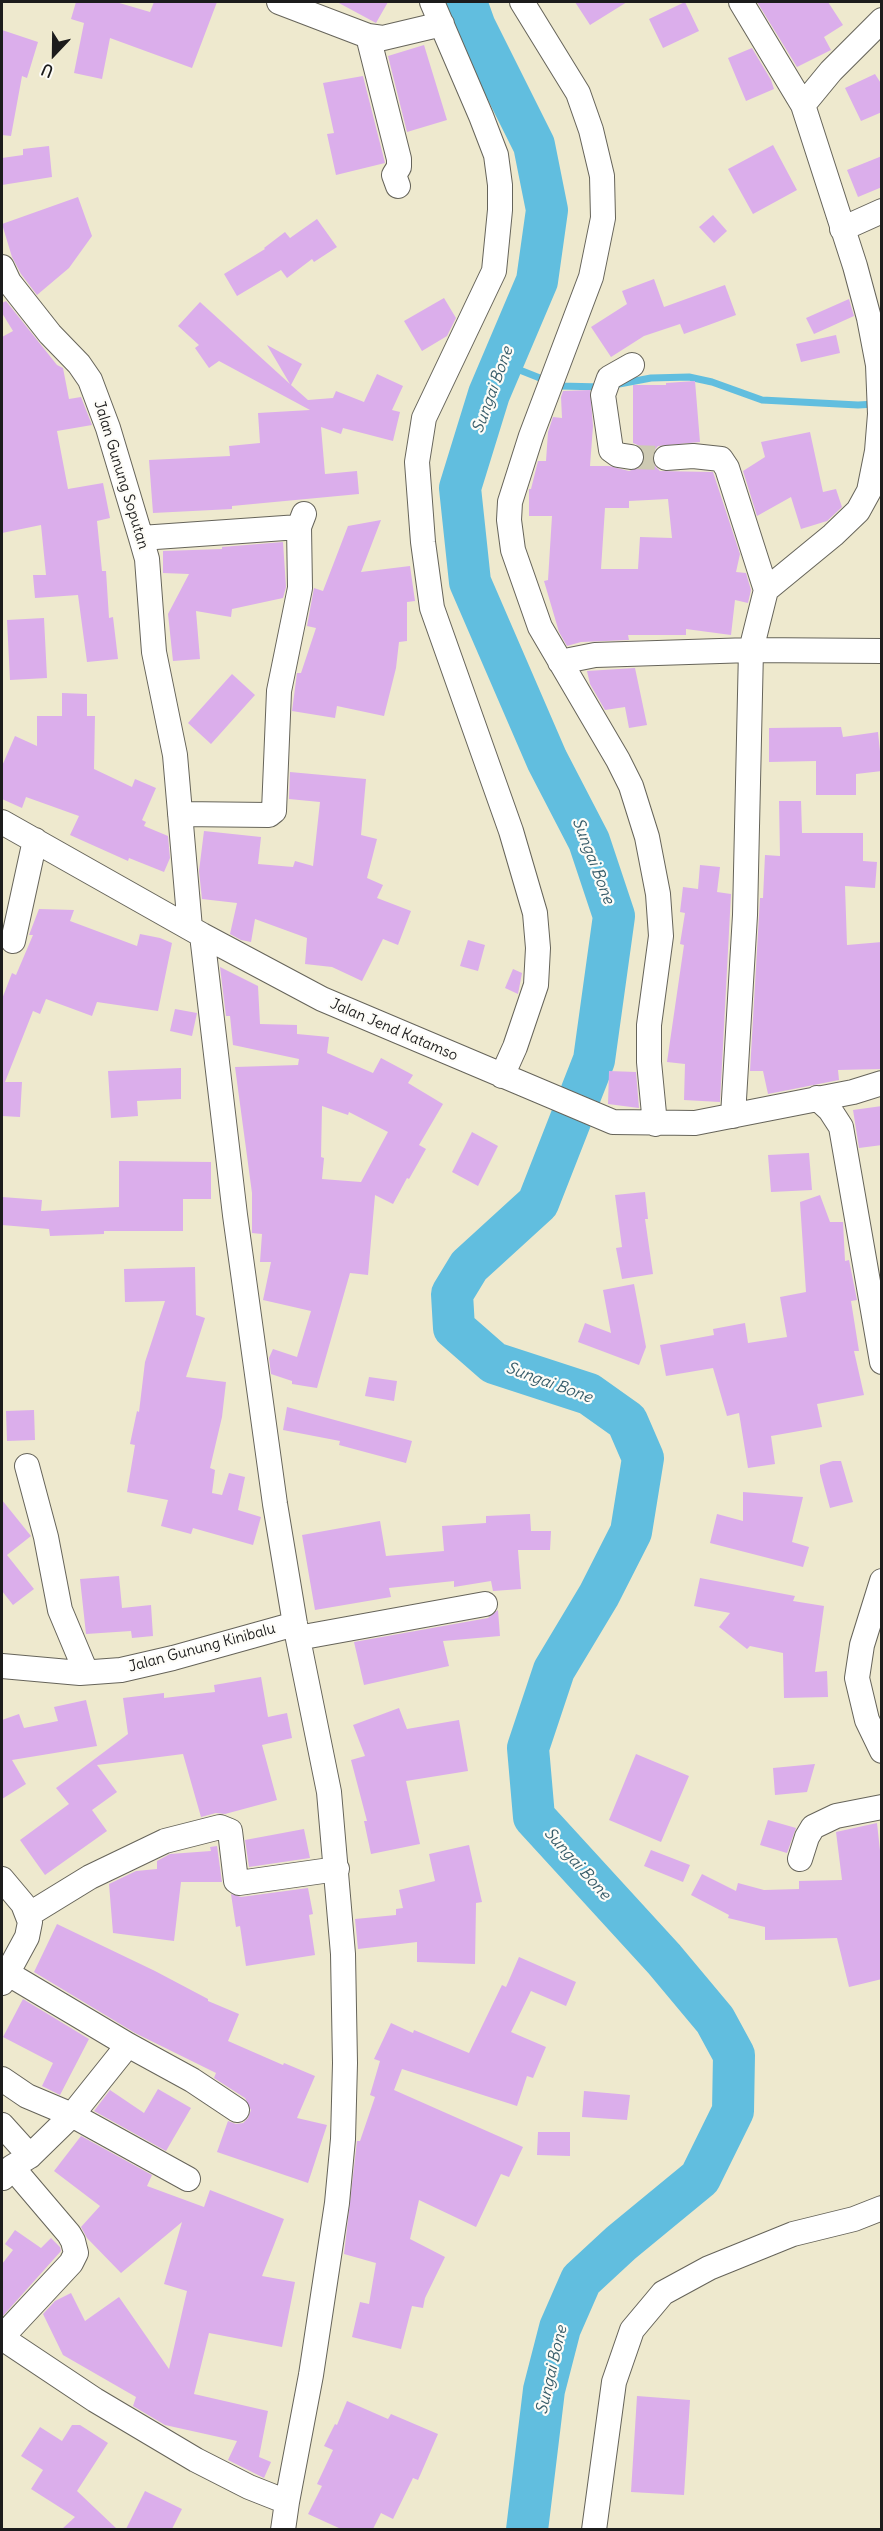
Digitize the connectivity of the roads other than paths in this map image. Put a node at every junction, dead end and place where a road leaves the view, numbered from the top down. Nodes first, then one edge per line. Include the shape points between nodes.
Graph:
1 (279, 2) edge
2 (432, 2) edge
3 (522, 2) edge
4 (741, 2) edge
5 (882, 20) edge
6 (442, 24) junction
7 (368, 36) junction
8 (804, 105) junction
9 (398, 186) dead end
10 (882, 211) edge
11 (842, 228) junction
12 (2, 267) edge
13 (880, 364) edge
14 (632, 365) dead end
15 (631, 458) tunnel mouth
16 (666, 458) tunnel mouth
17 (875, 492) edge
18 (141, 538) junction
19 (766, 590) junction
20 (751, 650) junction
21 (882, 651) edge
22 (560, 662) junction
23 (180, 814) junction
24 (2, 822) edge
25 (35, 840) junction
26 (196, 931) junction
27 (13, 941) dead end
28 (507, 1078) junction
29 (882, 1083) edge
30 (817, 1098) junction
31 (734, 1116) junction
32 (655, 1124) junction
33 (881, 1351) edge
34 (27, 1467) dead end
35 (882, 1581) edge
36 (485, 1604) dead end
37 (296, 1631) junction
38 (2, 1666) edge
39 (86, 1672) junction
40 (882, 1751) edge
41 (882, 1807) edge
42 (800, 1859) dead end
43 (336, 1869) junction
44 (4, 1886) edge
45 (28, 1915) junction
46 (4, 1978) edge
47 (128, 2045) junction
48 (2, 2079) edge
49 (237, 2110) dead end
50 (72, 2115) junction
51 (2, 2125) edge
52 (15, 2168) edge
53 (188, 2180) dead end
54 (882, 2208) edge
55 (2, 2337) edge
56 (287, 2502) junction
57 (283, 2529) edge
58 (594, 2529) edge

1 - 7 street
2 - 6 street
3 - 22 street via 578,93 602,176 600,242 510,502 513,550 537,617
4 - 8 street
5 - 8 street via 831,71
6 - 7 street via 383,38
6 - 28 street via 496,155 500,210 494,271 424,418 417,462 432,608 511,831 535,913 536,985
7 - 9 street via 399,159 394,175
8 - 11 street
10 - 11 street
11 - 13 street
12 - 18 street, Jalan Gunung Soputan via 9,282 90,380
13 - 17 street
14 - 15 street via 606,387 611,450
16 - 19 street via 721,459
17 - 19 street via 832,535
18 - 23 street, Jalan Gunung Soputan via 147,559 154,652 175,755
18 - 23 street via 302,520 300,588 279,691 274,811 269,815
19 - 20 street
20 - 21 street
20 - 22 street via 595,655
20 - 31 street via 745,915
22 - 32 street via 631,786 649,849 662,936 649,1025
23 - 26 street, Jalan Gunung Soputan
24 - 25 street, Jalan Jend Katamso
25 - 26 street, Jalan Jend Katamso
25 - 27 street
26 - 28 street, Jalan Jend Katamso via 322,999
26 - 37 street, Jalan Gunung Soputan
28 - 32 street, Jalan Jend Katamso via 613,1122
29 - 30 street, Jalan Jend Katamso
30 - 31 street, Jalan Jend Katamso
30 - 33 street via 841,1127
31 - 32 street, Jalan Jend Katamso via 695,1123
34 - 39 street via 60,1610
35 - 40 street via 862,1646 857,1678 865,1712
36 - 37 street, Jalan Gunung Kinibalu
37 - 39 street, Jalan Gunung Kinibalu via 149,1665
37 - 43 street, Jalan Gunung Soputan via 329,1792
38 - 39 street, Jalan Gunung Kinibalu
41 - 42 street via 836,1816 813,1827
43 - 45 street via 239,1883 231,1835 220,1827 165,1841 90,1877
43 - 56 street, Jalan Gunung Soputan via 343,1954 343,2139 327,2273
44 - 45 street
45 - 46 street via 27,1937
46 - 47 street
47 - 49 street
47 - 50 street
48 - 50 street via 27,2096
50 - 52 street
50 - 53 street
51 - 52 street
52 - 55 street via 69,2234 76,2253
54 - 58 street via 793,2234 709,2268 663,2293 632,2330 614,2382
55 - 56 street via 95,2400 196,2460
56 - 57 street, Jalan Gunung Soputan

